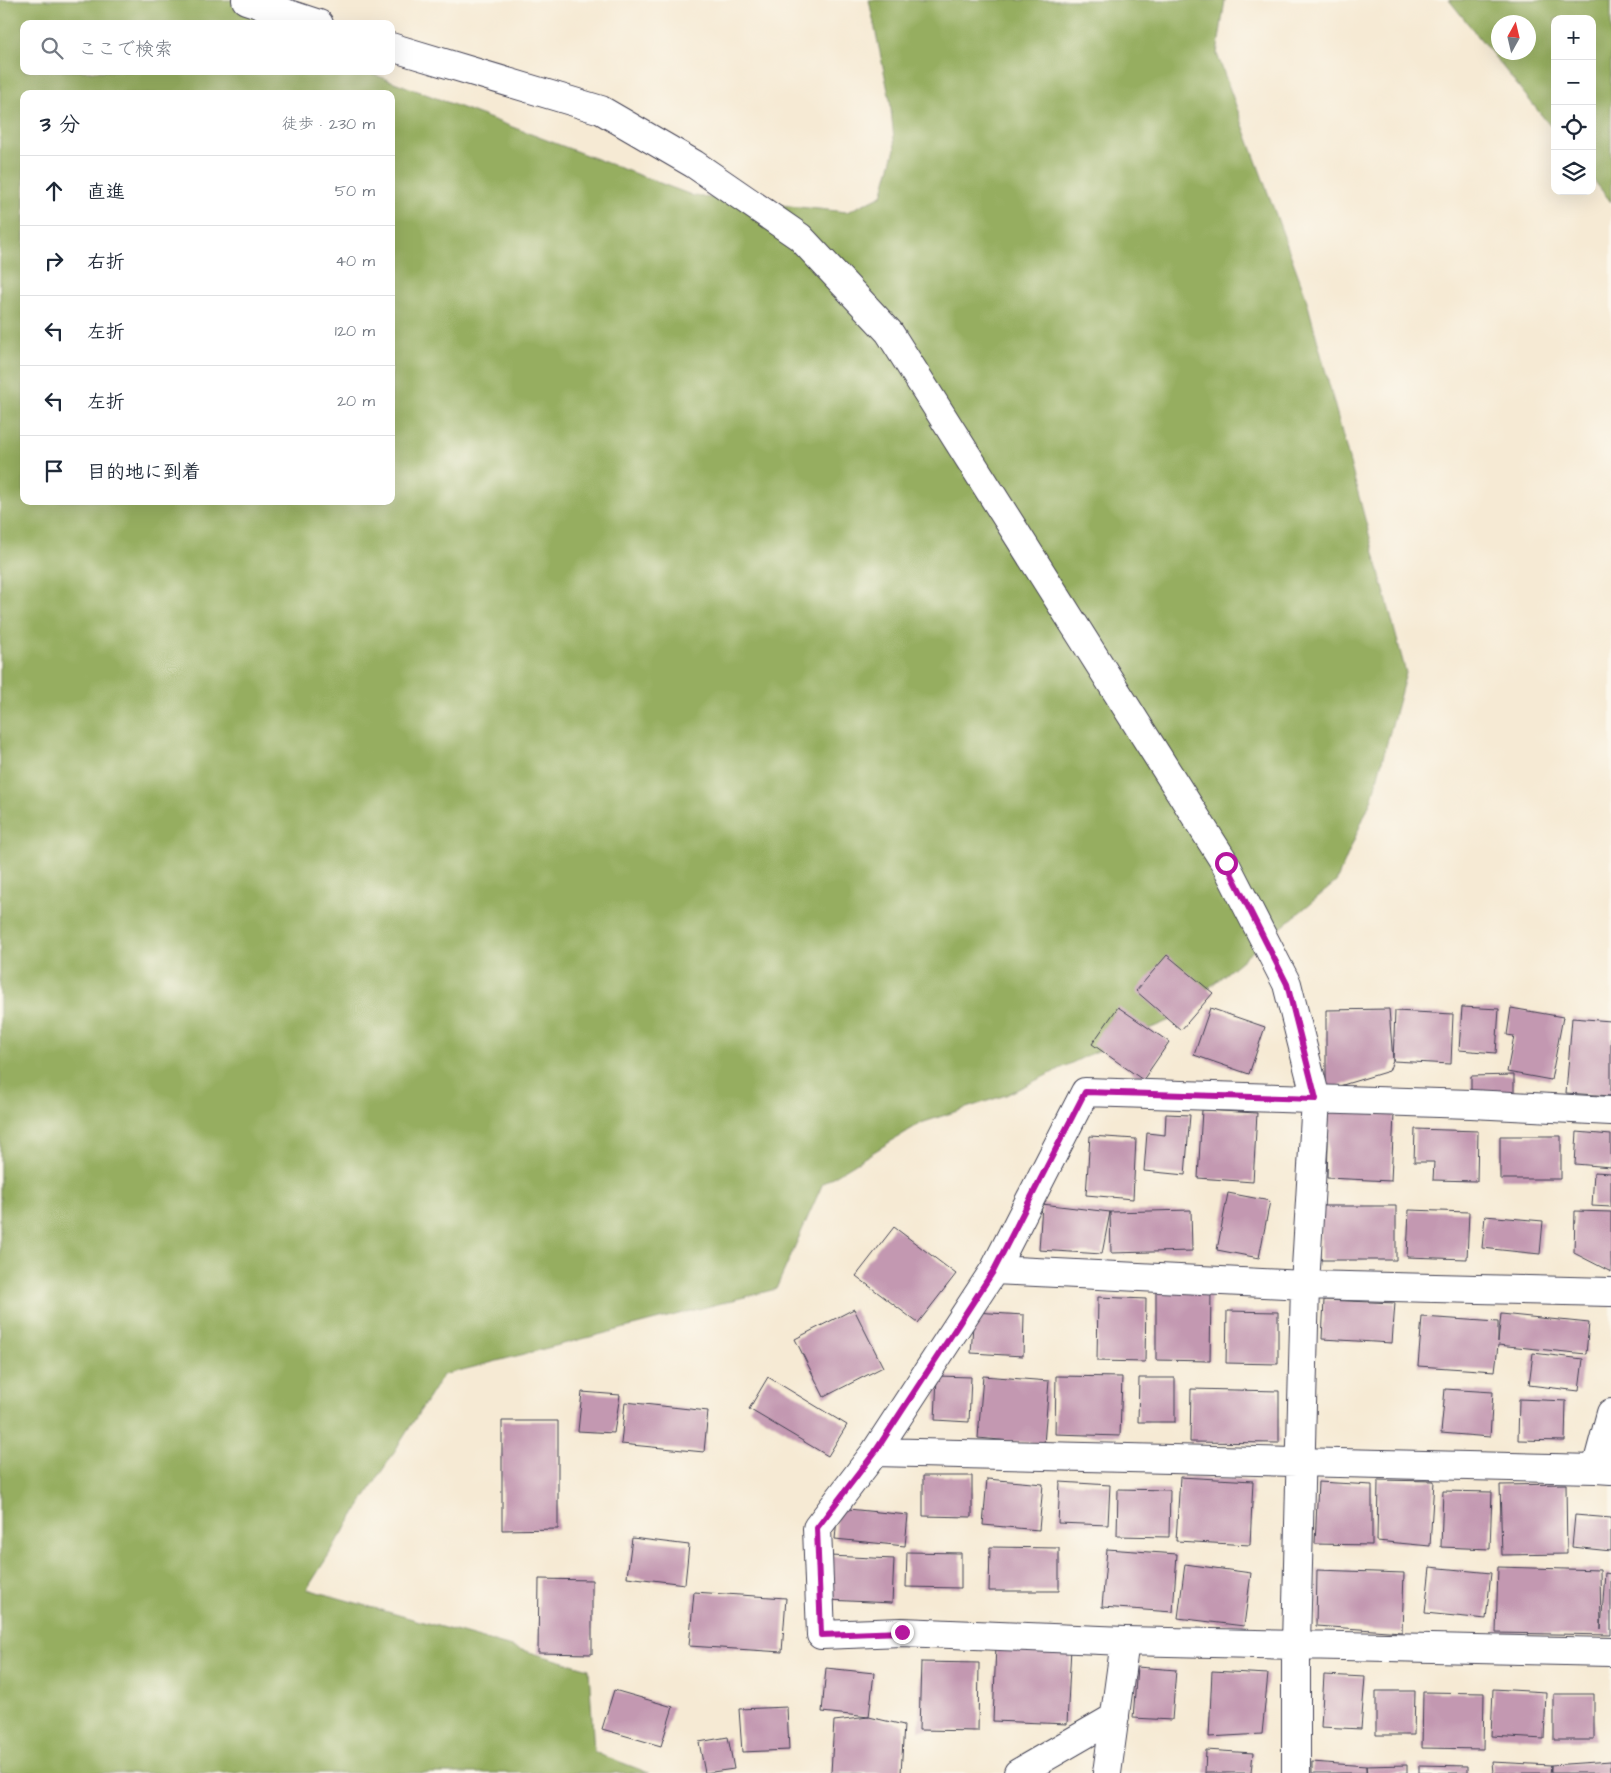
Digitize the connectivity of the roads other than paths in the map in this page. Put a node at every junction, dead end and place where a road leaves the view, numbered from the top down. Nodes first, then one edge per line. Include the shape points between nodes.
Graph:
1 (246, 0) edge
2 (308, 20) edge
3 (395, 47) edge
4 (1316, 1099) junction
5 (1611, 1111) edge
6 (994, 1270) junction
7 (1305, 1285) junction
8 (1611, 1292) edge
9 (1611, 1413) edge
10 (875, 1452) junction
11 (1302, 1462) junction
12 (1604, 1470) edge
13 (1125, 1641) junction
14 (1296, 1644) junction
15 (1611, 1652) edge
16 (1115, 1716) junction
17 (1018, 1773) edge
18 (1107, 1773) edge
19 (1296, 1773) edge

1 - 2 street
3 - 4 street via 601,110 694,164 800,237 889,332 1226,863 1287,984
4 - 5 street
4 - 6 street via 1085,1092
4 - 7 street
6 - 7 street
6 - 10 street
7 - 8 street
7 - 11 street
9 - 12 street
10 - 11 street
10 - 13 street via 817,1528 821,1635 902,1632
11 - 12 street
11 - 14 street
13 - 14 street
13 - 16 street
14 - 15 street
14 - 19 street
16 - 17 street
16 - 18 street

